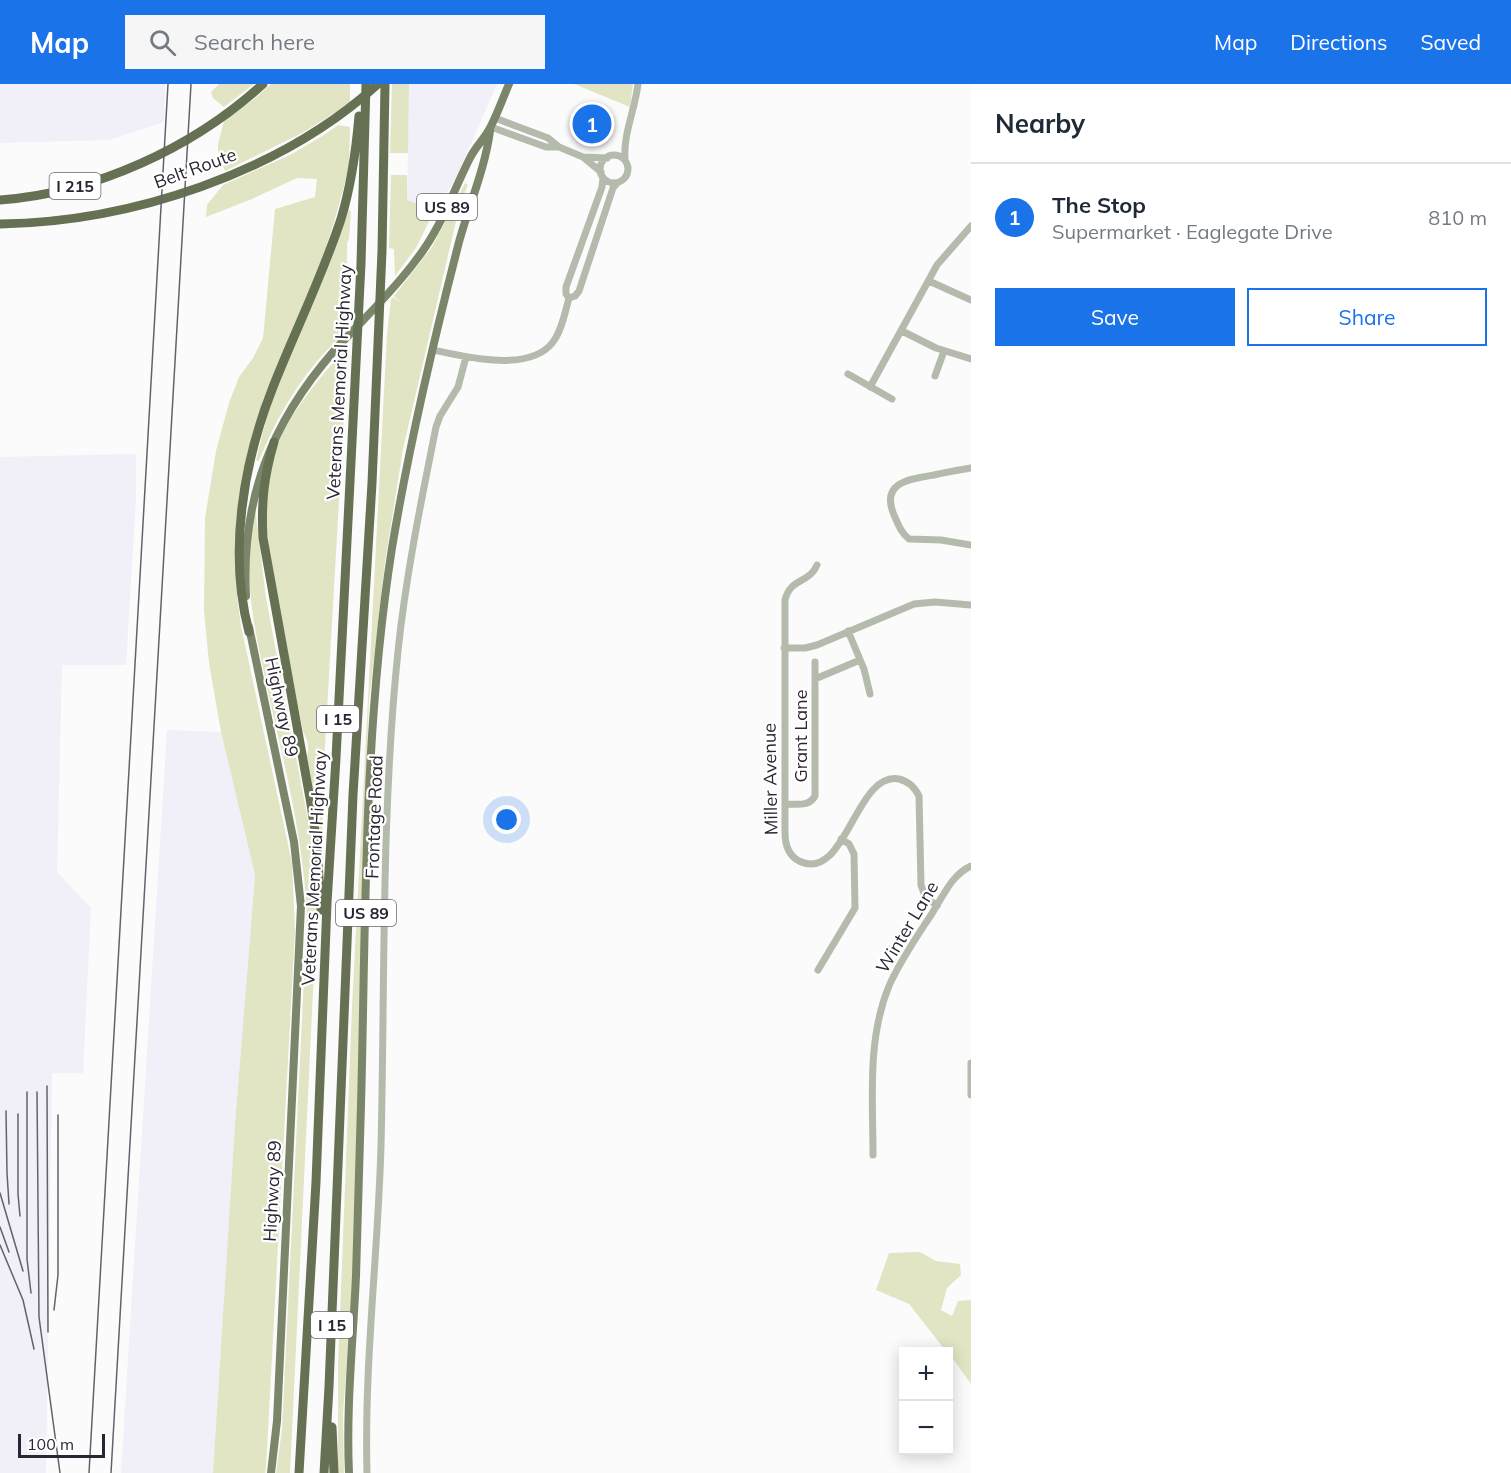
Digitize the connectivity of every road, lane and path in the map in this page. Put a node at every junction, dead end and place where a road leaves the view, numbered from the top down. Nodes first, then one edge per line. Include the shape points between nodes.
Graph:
1 (263, 84) edge
2 (364, 84) edge
3 (378, 84) edge
4 (385, 84) edge
5 (509, 84) edge
6 (638, 84) edge
7 (495, 118) junction
8 (491, 127) junction
9 (624, 141) junction
10 (559, 147) junction
11 (583, 157) junction
12 (609, 157) junction
13 (625, 160) junction
14 (602, 175) junction
15 (617, 183) junction
16 (0, 200) edge
17 (0, 224) edge
18 (971, 226) edge
19 (929, 281) junction
20 (569, 298) junction
21 (971, 300) edge
22 (902, 331) junction
23 (433, 350) junction
24 (944, 351) junction
25 (466, 357) junction
26 (971, 359) edge
27 (848, 374) dead end
28 (935, 376) dead end
29 (870, 387) junction
30 (892, 399) dead end
31 (274, 442) junction
32 (971, 468) edge
33 (971, 545) edge
34 (818, 565) dead end
35 (971, 604) edge
36 (848, 631) junction
37 (249, 632) junction
38 (784, 648) junction
39 (860, 660) junction
40 (814, 662) dead end
41 (815, 679) junction
42 (870, 694) dead end
43 (785, 804) junction
44 (842, 839) junction
45 (971, 866) edge
46 (937, 906) junction
47 (324, 956) junction
48 (818, 970) dead end
49 (971, 1063) edge
50 (971, 1095) edge
51 (873, 1155) dead end
52 (329, 1387) junction
53 (271, 1473) edge
54 (298, 1473) edge
55 (324, 1473) edge
56 (334, 1473) edge
57 (349, 1473) edge
58 (367, 1473) edge

1 - 16 highway, Belt Route / I 215 via 222,117 147,160 68,188
2 - 37 highway via 352,173 341,219 273,388 251,461 240,558 242,600
2 - 47 highway, Veterans Memorial Highway / I 15 via 361,264
3 - 17 highway, Belt Route / I 215 via 346,111 295,144 222,178 144,203 68,219
4 - 52 highway, Veterans Memorial Highway / I 15 via 374,448 353,795
5 - 7 main road, Highway 89 / US 89
6 - 9 street
7 - 8 main road, Highway 89 / US 89
7 - 10 street via 548,138
8 - 10 street via 546,147
8 - 23 main road, Highway 89 / US 89
8 - 31 main road, Highway 89 / US 89 via 472,153 438,227 417,260 336,348 303,390
9 - 12 street
9 - 13 street
10 - 11 street
11 - 12 street
11 - 14 street
12 - 13 street
12 - 14 street via 602,162
13 - 15 street via 628,173
14 - 15 street
14 - 20 street via 602,187 566,287
15 - 20 street via 579,291
18 - 19 street via 967,237 940,261
19 - 21 street
19 - 22 street
20 - 25 street via 555,339 538,355 520,359
22 - 24 street
22 - 29 street
23 - 25 street
23 - 57 main road, Highway 89 / US 89 via 393,547 375,692
24 - 26 street
24 - 28 street
25 - 58 street, Frontage Road via 458,387 436,427 411,556 398,658 389,792 379,1207 367,1396
27 - 29 street
29 - 30 street
31 - 37 main road, Highway 89 / US 89 via 255,492 248,532 245,569
31 - 47 highway via 262,494 263,538 317,845
32 - 33 street via 905,480 895,488 891,499 902,532 909,539
34 - 38 street, Miller Avenue via 788,592
35 - 36 street via 914,604
36 - 38 street via 811,646
36 - 39 street
37 - 53 main road, Highway 89 / US 89 via 294,842 301,917 277,1421
38 - 43 street, Miller Avenue
39 - 41 street, Grant Lane
39 - 42 street
40 - 41 street, Grant Lane
41 - 43 street, Grant Lane via 815,796 807,804
43 - 44 street, Miller Avenue via 786,843 798,860 821,862
44 - 46 street, Miller Avenue via 878,784 892,779 910,784 920,800 922,889
44 - 48 street via 854,854 855,908
45 - 46 street, Winter Lane via 954,878
46 - 51 street, Winter Lane via 897,969 879,1016 874,1055
47 - 54 highway, Veterans Memorial Highway / I 15 via 316,1182
49 - 50 street
52 - 55 highway, Veterans Memorial Highway / I 15
52 - 56 highway

